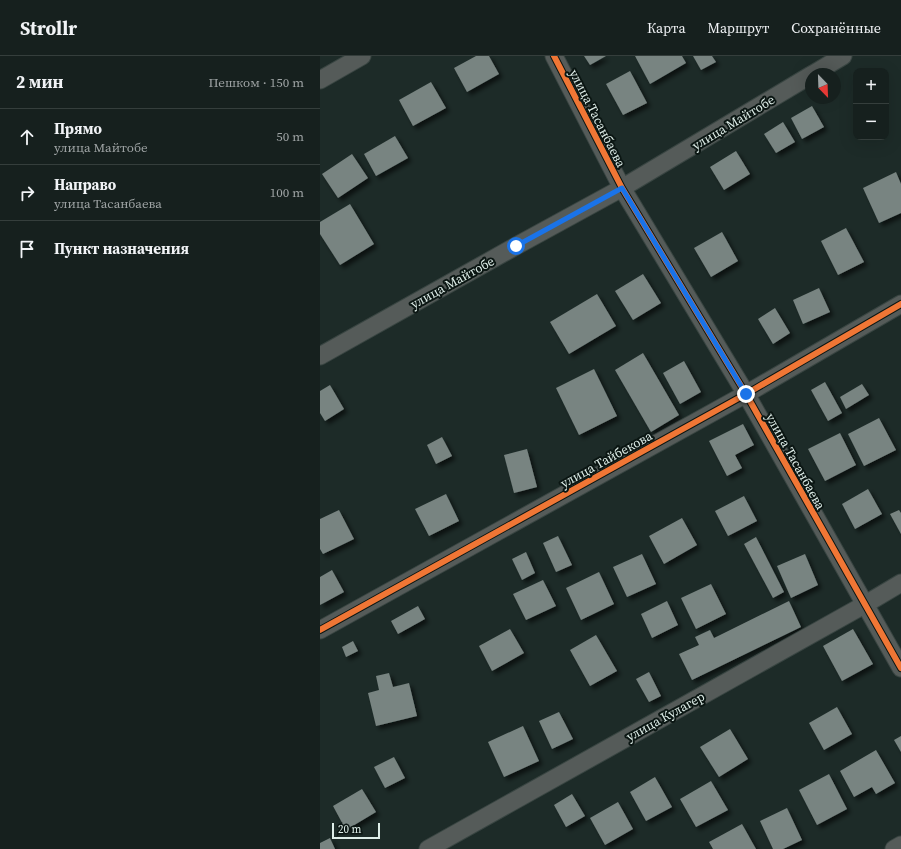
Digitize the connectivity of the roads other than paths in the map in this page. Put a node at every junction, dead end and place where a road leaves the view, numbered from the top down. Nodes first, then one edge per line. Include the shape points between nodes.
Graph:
1 (362, 56) edge
2 (554, 56) edge
3 (843, 56) edge
4 (823, 68) edge
5 (805, 79) edge
6 (320, 80) edge
7 (622, 188) junction
8 (901, 304) edge
9 (320, 356) edge
10 (746, 394) junction
11 (901, 583) edge
12 (864, 605) junction
13 (320, 630) edge
14 (901, 668) edge
15 (901, 845) edge
16 (428, 849) edge
17 (894, 849) edge

1 - 6 street
2 - 7 street, улица Тасанбаева
3 - 4 street, улица Майтобе
5 - 7 street, улица Майтобе
7 - 9 street, улица Майтобе
7 - 10 street, улица Тасанбаева
8 - 10 street, улица Тайбекова
10 - 12 street, улица Тасанбаева
10 - 13 street, улица Тайбекова
11 - 12 street, улица Кулагер
12 - 14 street, улица Тасанбаева
12 - 16 street, улица Кулагер
15 - 17 street

